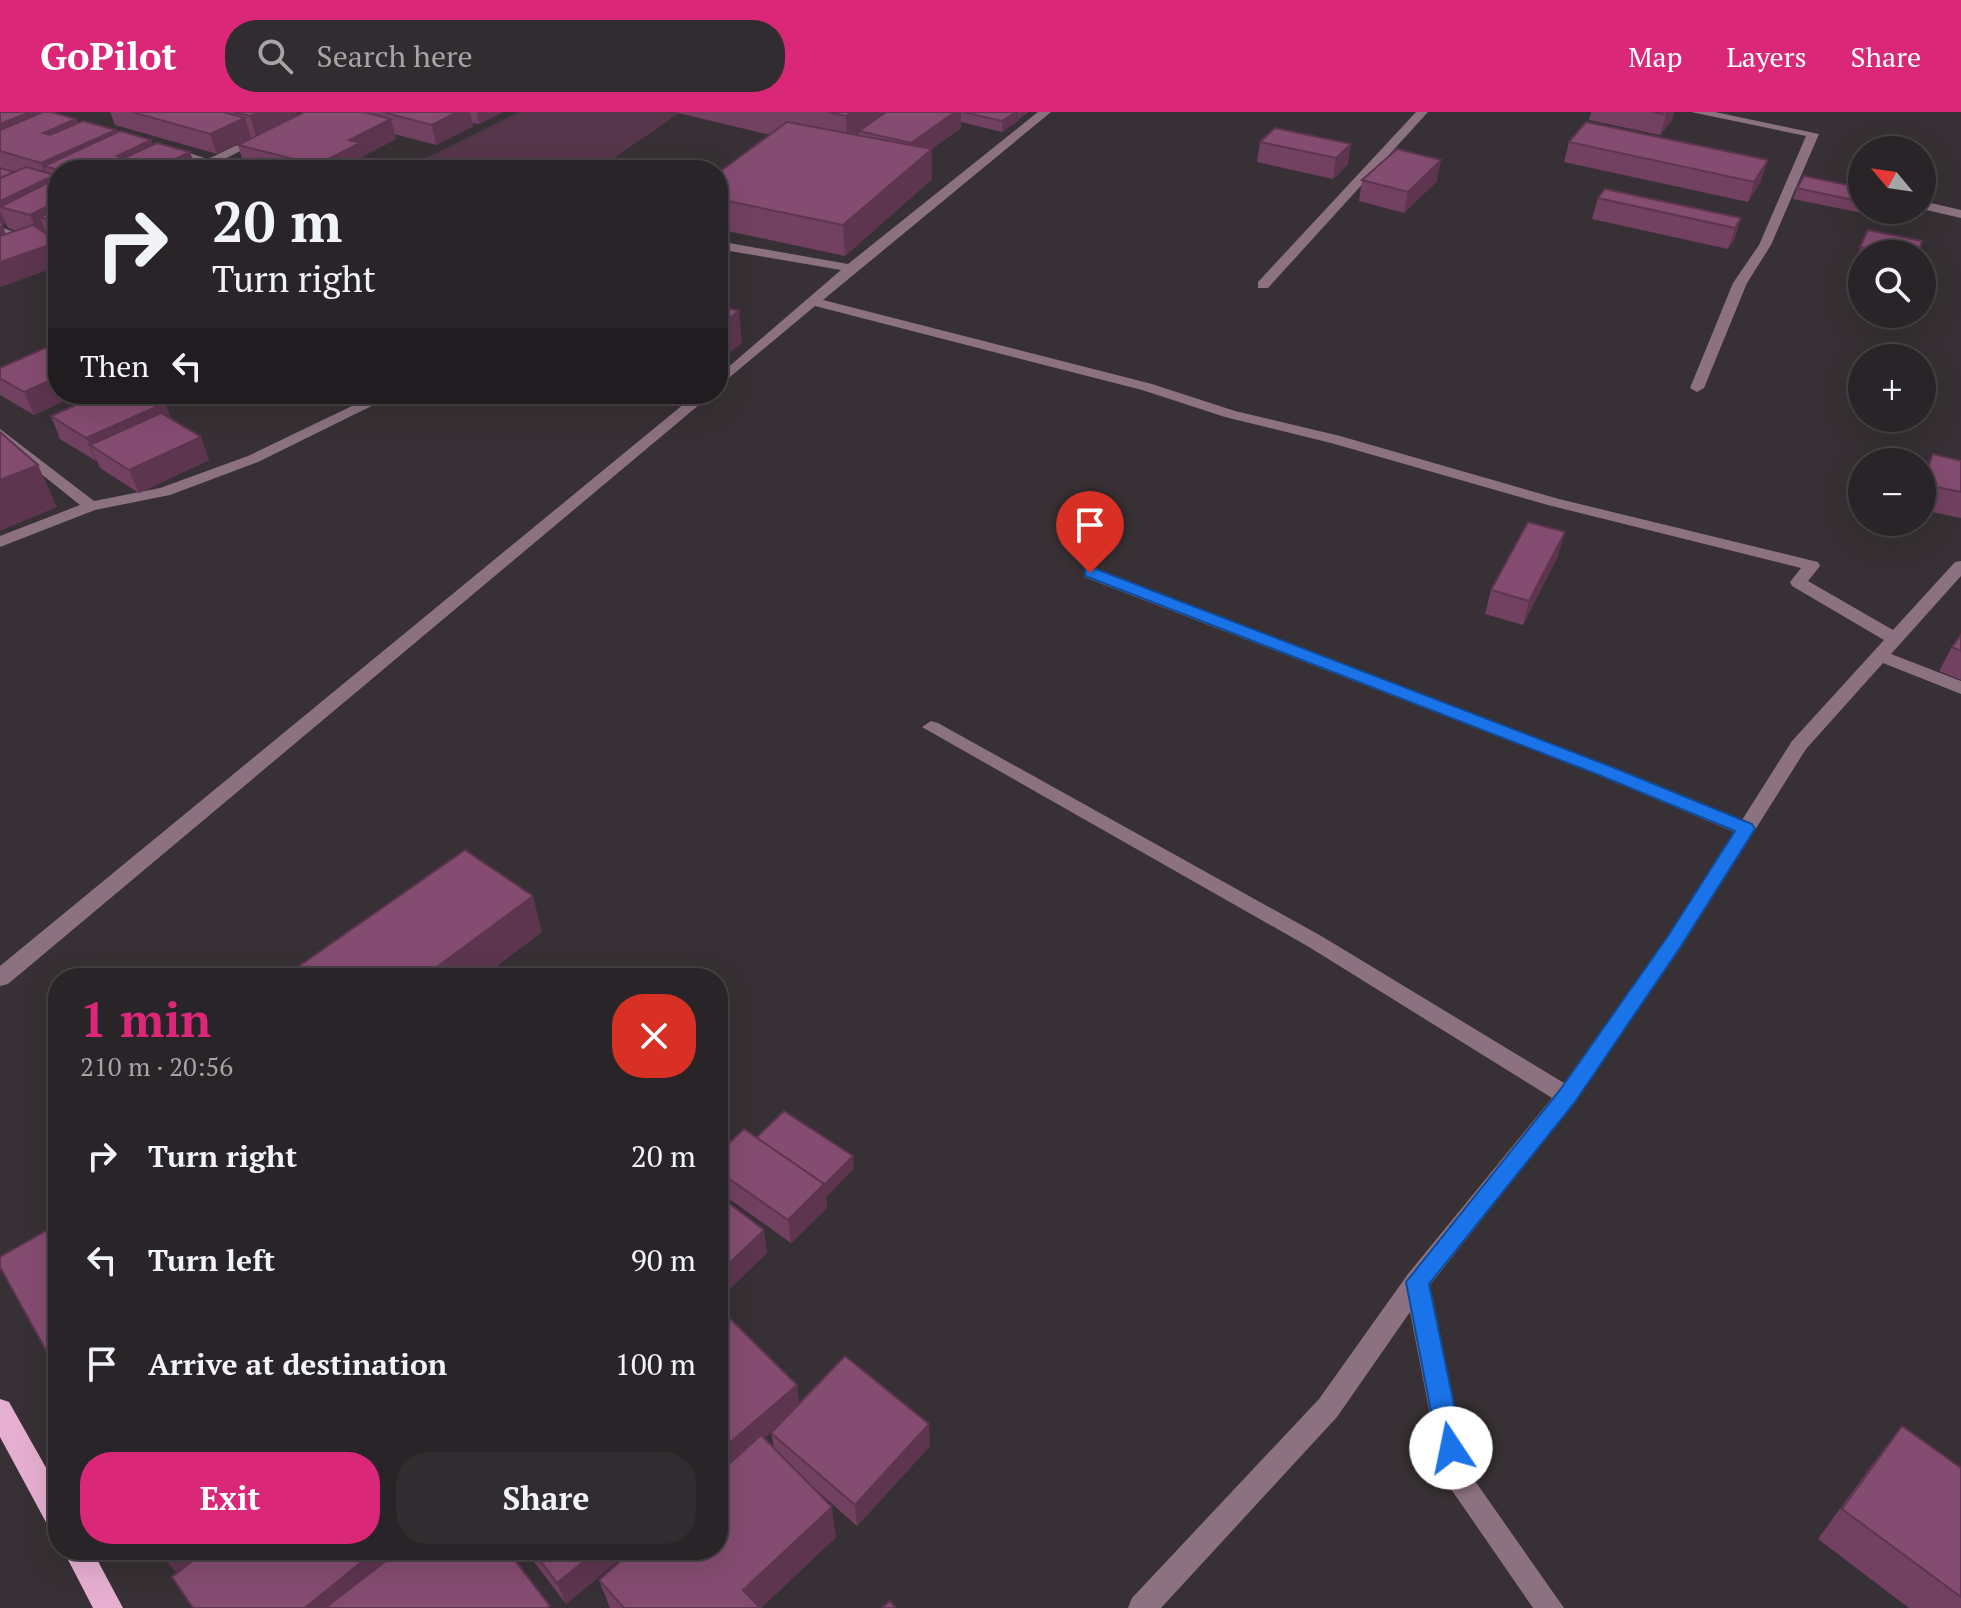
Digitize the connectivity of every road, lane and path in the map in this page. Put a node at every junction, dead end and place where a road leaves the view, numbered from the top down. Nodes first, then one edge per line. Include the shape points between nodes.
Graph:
1 (1045, 112) edge
2 (1422, 112) edge
3 (1697, 112) edge
4 (275, 131) edge
5 (153, 146) edge
6 (199, 160) edge
7 (215, 160) edge
8 (1936, 208) edge
9 (1961, 214) edge
10 (0, 231) edge
11 (728, 247) edge
12 (48, 248) edge
13 (851, 268) junction
14 (1263, 285) dead end
15 (816, 302) junction
16 (728, 375) edge
17 (1697, 388) dead end
18 (368, 404) edge
19 (693, 404) edge
20 (0, 434) edge
21 (91, 506) junction
22 (0, 542) edge
23 (1961, 566) edge
24 (1090, 573) dead end
25 (1887, 647) junction
26 (1961, 688) edge
27 (931, 727) dead end
28 (1746, 829) junction
29 (0, 978) edge
30 (1567, 1096) junction
31 (1417, 1282) junction
32 (0, 1411) edge
33 (48, 1498) edge
34 (83, 1560) edge
35 (109, 1608) edge
36 (1142, 1608) edge
37 (1550, 1608) edge

1 - 13 street
2 - 14 street
3 - 17 street via 1813,134 1803,178 1740,283
4 - 7 street
5 - 6 street
8 - 9 street
10 - 12 street
11 - 13 street
13 - 15 street
15 - 16 street
15 - 25 street via 1147,387 1554,502 1812,566 1798,582
18 - 21 street via 194,481
19 - 29 street
20 - 21 street
21 - 22 street
23 - 25 street
24 - 28 street
25 - 26 street
25 - 28 street via 1799,745
27 - 30 street via 1316,942
28 - 30 street
30 - 31 street
31 - 36 street via 1328,1408
31 - 37 street via 1456,1476
32 - 33 main road
34 - 35 main road

